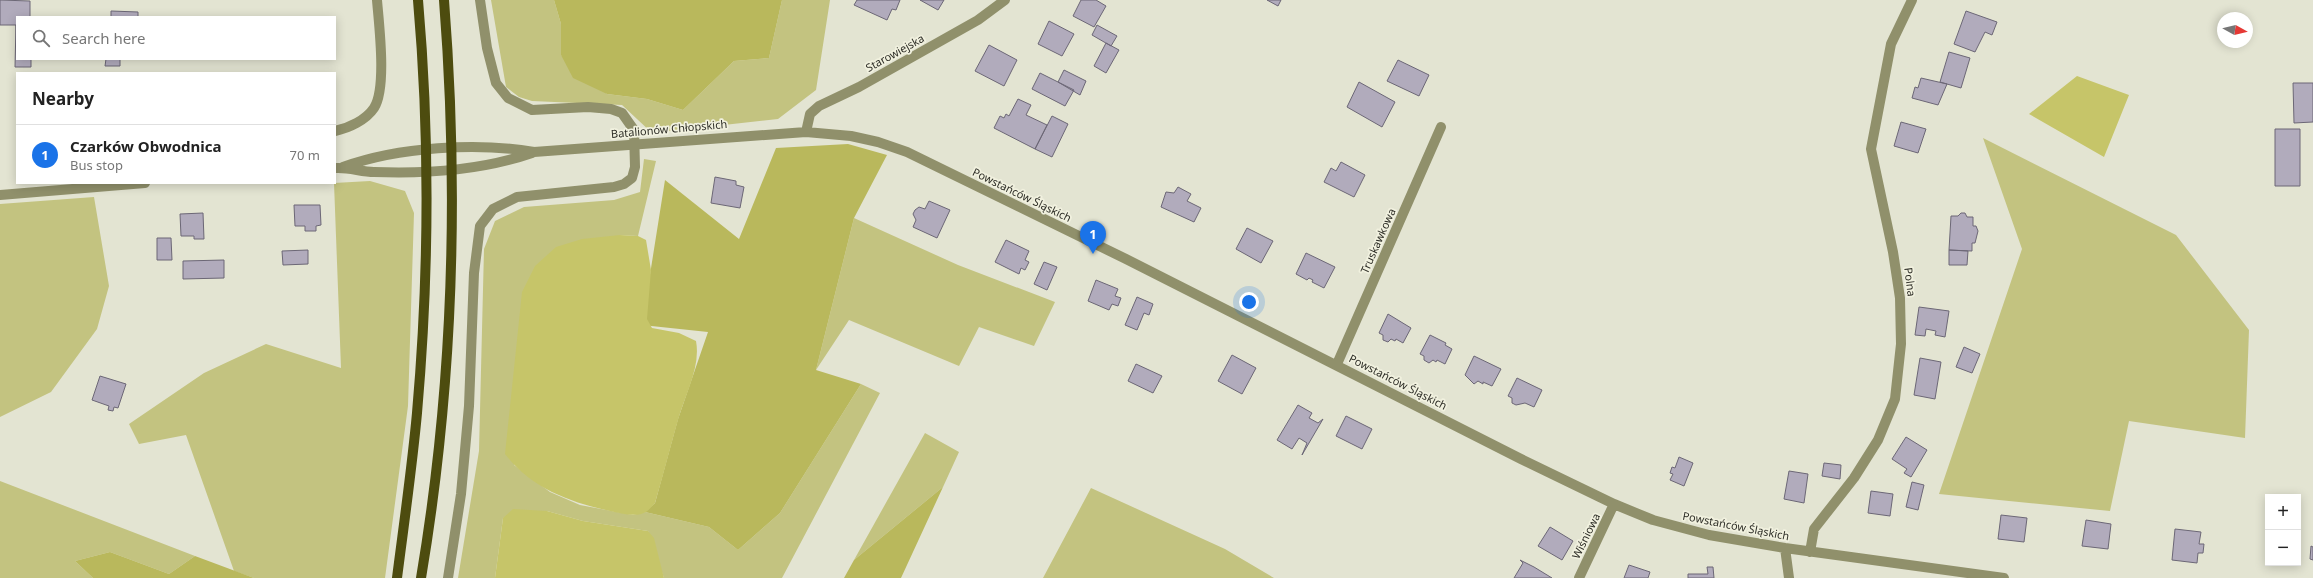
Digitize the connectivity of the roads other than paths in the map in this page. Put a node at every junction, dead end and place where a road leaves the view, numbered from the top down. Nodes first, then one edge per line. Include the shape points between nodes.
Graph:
1 (377, 0) edge
2 (418, 0) edge
3 (444, 0) edge
4 (480, 0) edge
5 (1005, 0) edge
6 (1912, 0) edge
7 (1441, 127) dead end
8 (336, 131) edge
9 (806, 132) junction
10 (634, 144) junction
11 (451, 149) junction
12 (426, 151) junction
13 (534, 152) junction
14 (339, 167) edge
15 (451, 169) junction
16 (426, 172) junction
17 (133, 184) edge
18 (0, 195) edge
19 (1336, 364) junction
20 (1614, 504) junction
21 (1785, 548) junction
22 (1810, 552) junction
23 (396, 578) edge
24 (421, 578) edge
25 (448, 578) edge
26 (1579, 578) edge
27 (1789, 578) edge
28 (2004, 578) edge

1 - 8 street via 382,73 374,108 360,121
2 - 12 main road
3 - 11 main road
4 - 10 street via 487,48 496,83 508,98 532,110 611,108 622,113 630,122 634,130
5 - 9 street, Starowiejska via 978,20 819,106 810,114
6 - 22 street, Polna via 1891,44 1871,149 1900,298 1901,344 1895,399 1878,440 1854,478 1814,529
7 - 19 street, Truskawkowa
9 - 10 street, Batalionów Chłopskich
9 - 19 street, Powstańców Śląskich via 851,136 907,152
10 - 13 street, Batalionów Chłopskich
10 - 25 street via 634,173 624,184 516,197 493,209 480,226 474,273 469,406 461,494
11 - 12 street, Batalionów Chłopskich
11 - 13 street, Batalionów Chłopskich via 503,147
11 - 15 main road
12 - 14 street, Batalionów Chłopskich via 371,157
12 - 16 main road
13 - 15 street, Batalionów Chłopskich via 505,162
14 - 16 street, Batalionów Chłopskich via 373,172
15 - 16 street, Batalionów Chłopskich
15 - 24 main road via 450,283 445,368 438,455
16 - 23 main road via 423,330 417,414
17 - 18 street
19 - 20 street, Powstańców Śląskich
20 - 21 street, Powstańców Śląskich via 1653,520 1709,535
20 - 26 street, Wiśniowa
21 - 22 street, Powstańców Śląskich
21 - 27 street
22 - 28 street, Powstańców Śląskich

